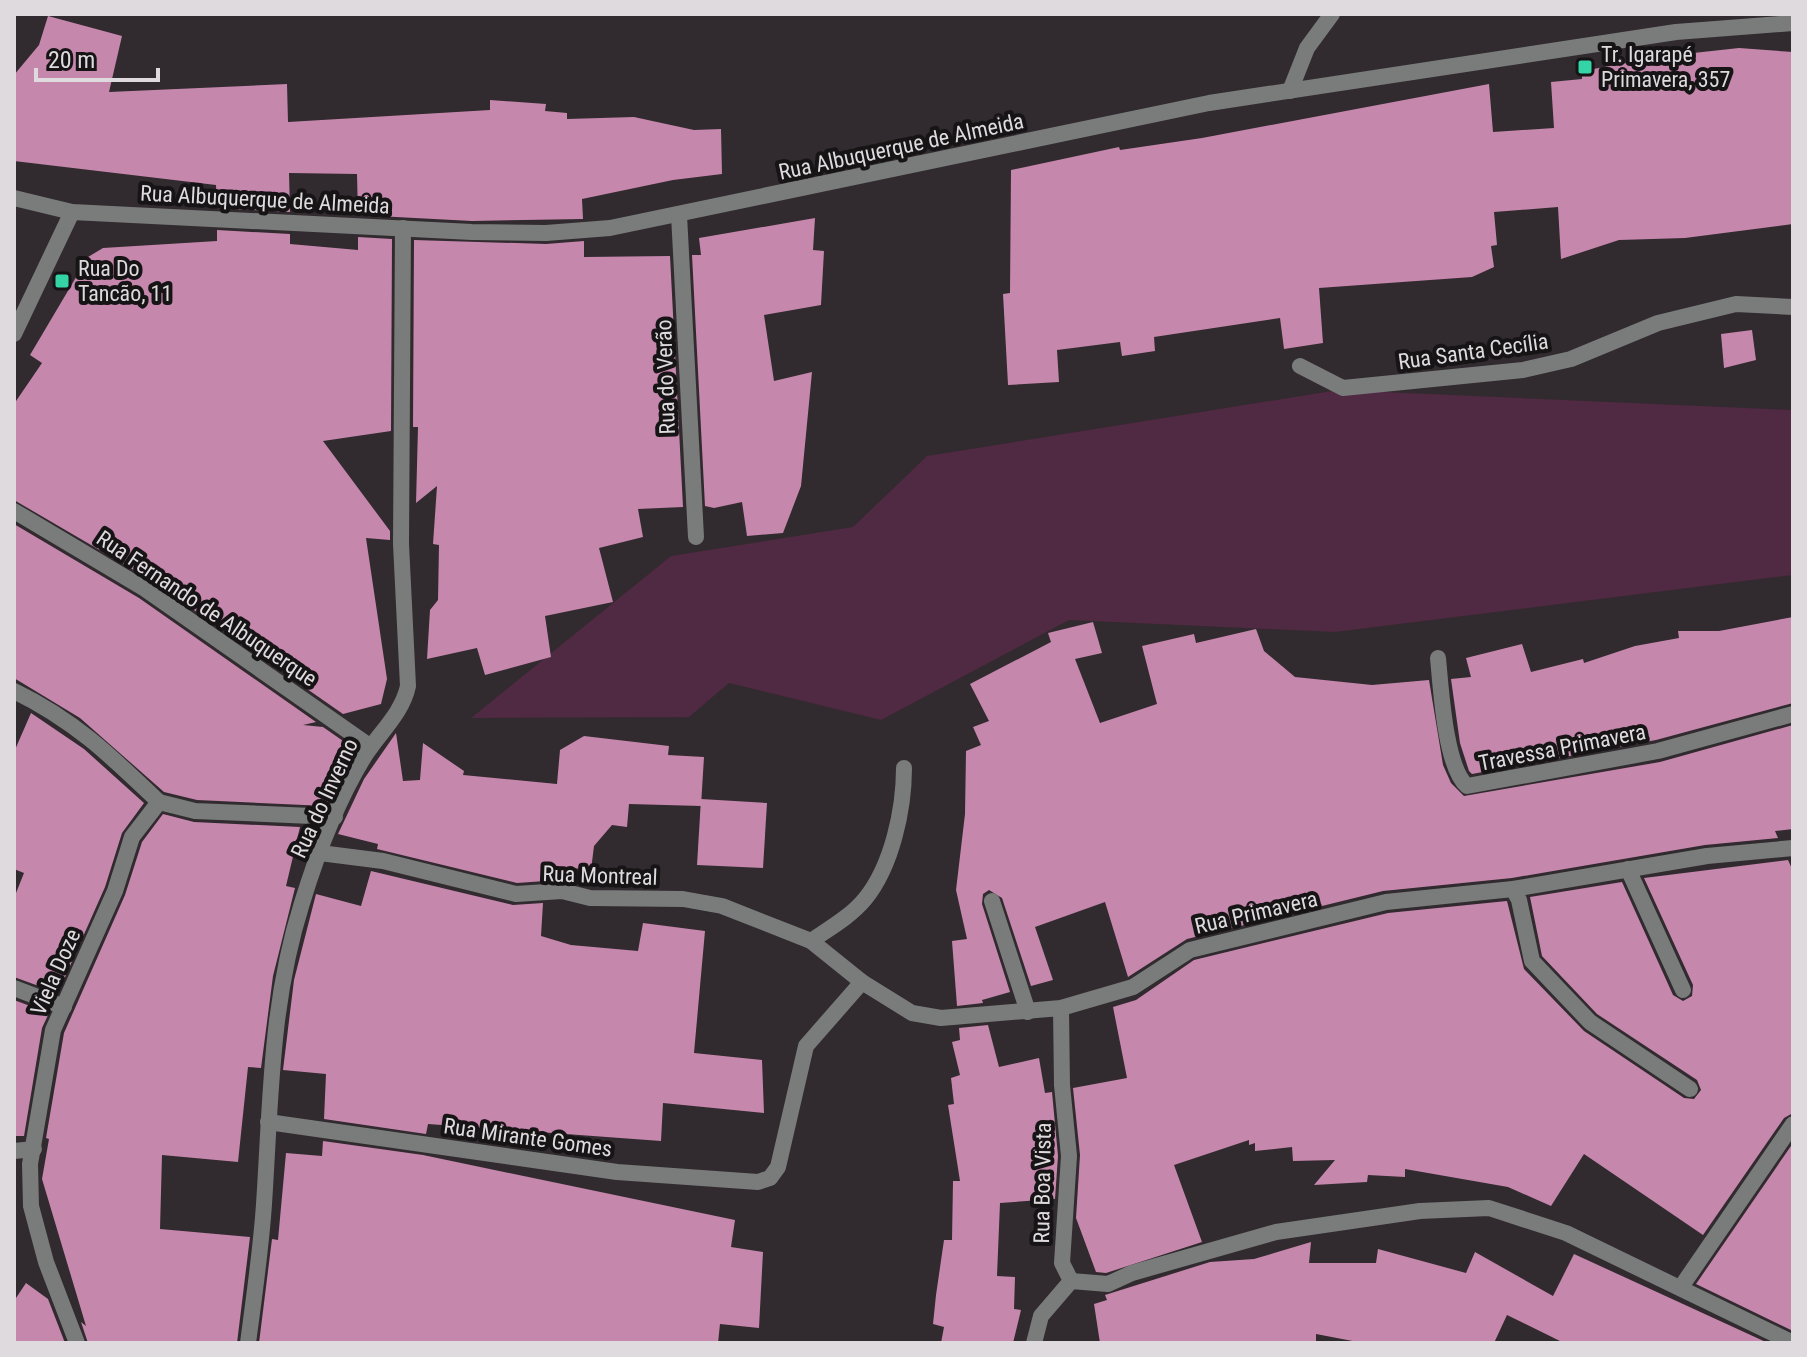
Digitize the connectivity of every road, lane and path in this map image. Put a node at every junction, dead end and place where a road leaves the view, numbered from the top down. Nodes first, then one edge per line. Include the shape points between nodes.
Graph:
1 (1332, 14) edge
2 (1793, 23) edge
3 (1290, 91) junction
4 (14, 198) edge
5 (72, 212) junction
6 (679, 215) junction
7 (403, 228) junction
8 (1793, 307) edge
9 (14, 334) edge
10 (1300, 366) dead end
11 (14, 511) edge
12 (696, 537) dead end
13 (1438, 658) dead end
14 (14, 691) edge
15 (1793, 714) edge
16 (371, 747) junction
17 (904, 768) dead end
18 (159, 802) junction
19 (335, 817) junction
20 (1793, 848) edge
21 (320, 853) junction
22 (1628, 869) junction
23 (1513, 889) junction
24 (992, 901) dead end
25 (811, 941) junction
26 (862, 982) junction
27 (14, 988) edge
28 (1683, 990) dead end
29 (64, 1007) junction
30 (1061, 1008) junction
31 (1028, 1012) junction
32 (1690, 1089) dead end
33 (268, 1122) junction
34 (1793, 1124) edge
35 (34, 1149) junction
36 (14, 1151) edge
37 (1071, 1281) junction
38 (1681, 1287) junction
39 (77, 1343) edge
40 (248, 1343) edge
41 (1034, 1343) edge
42 (1793, 1343) edge

1 - 3 street via 1307,48
2 - 3 street, Rua Albuquerque de Almeida via 1676,32
3 - 6 street, Rua Albuquerque de Almeida via 982,149
4 - 5 street, Rua Albuquerque de Almeida
5 - 7 street, Rua Albuquerque de Almeida
5 - 9 street
6 - 7 street, Rua Albuquerque de Almeida via 546,233
6 - 12 street, Rua do Verão
7 - 16 street, Rua do Inverno via 401,544 408,686 405,703
8 - 10 street, Rua Santa Cecília via 1736,304 1658,323 1571,359 1523,370 1343,388
11 - 16 street, Rua Fernando de Albuquerque via 145,589
13 - 15 street, Travessa Primavera via 1454,760 1458,777 1467,786 1673,748
14 - 18 street via 92,737
16 - 19 street, Rua do Inverno
17 - 25 street via 899,814 879,879 849,916
18 - 19 street via 195,811
18 - 29 street, Viela Doze via 128,845 115,891
19 - 21 street, Rua do Inverno
20 - 22 street, Rua Primavera
21 - 25 street, Rua Montreal via 383,861 516,894 562,891 590,898 683,899
21 - 33 street, Rua do Inverno via 302,902 274,1025
22 - 23 street, Rua Primavera
22 - 28 street
23 - 30 street, Rua Primavera via 1386,902 1190,950 1133,987
23 - 32 street via 1532,961 1590,1022
24 - 31 street
25 - 26 street, Rua Montreal
26 - 31 street, Rua Primavera via 912,1013 941,1018
26 - 33 street, Rua Mirante Gomes via 806,1046 778,1167 758,1182 617,1172
27 - 29 street
29 - 35 street, Viela Doze via 53,1030
30 - 31 street, Rua Primavera
30 - 37 street, Rua Boa Vista via 1069,1156 1062,1263
33 - 40 street, Rua do Inverno
34 - 38 street
35 - 36 street
35 - 39 street, Viela Doze via 31,1206
37 - 38 street via 1108,1284 1276,1232 1420,1211 1489,1208 1566,1233
37 - 41 street via 1041,1316
38 - 42 street

